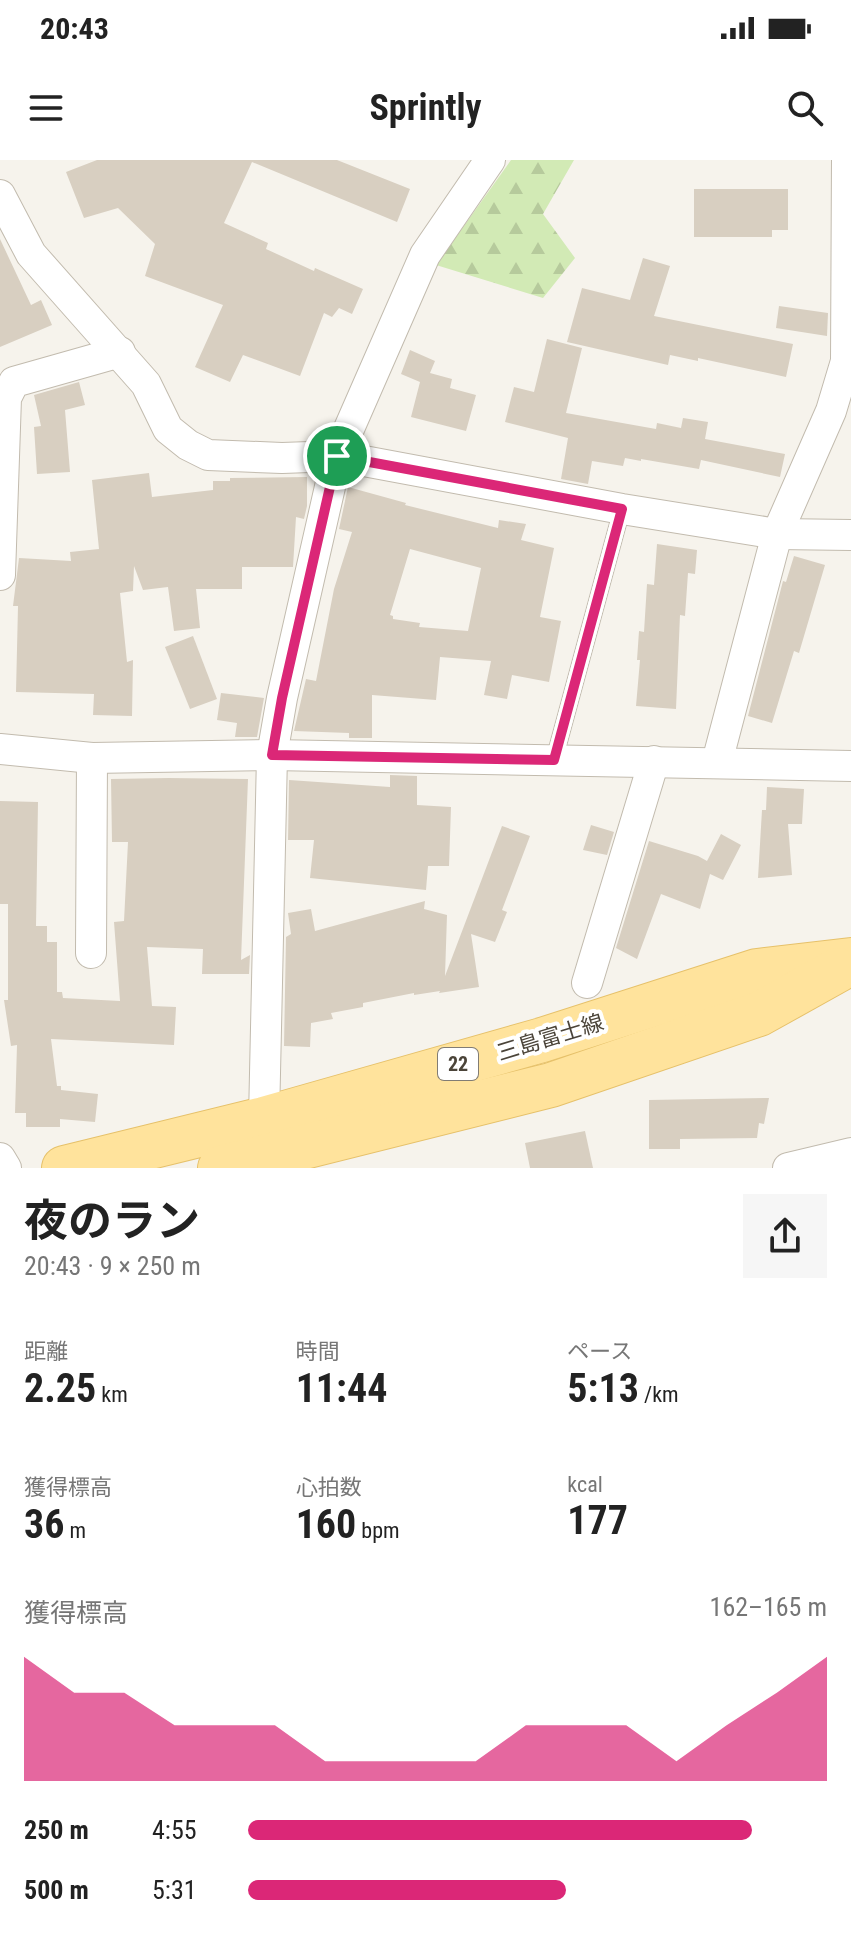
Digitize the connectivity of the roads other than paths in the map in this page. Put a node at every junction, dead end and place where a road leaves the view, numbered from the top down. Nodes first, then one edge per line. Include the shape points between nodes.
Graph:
1 (490, 160) edge
2 (847, 160) edge
3 (0, 195) edge
4 (120, 352) junction
5 (3, 398) edge
6 (337, 456) junction
7 (622, 509) junction
8 (777, 534) junction
9 (851, 535) edge
10 (0, 575) edge
11 (0, 749) edge
12 (272, 755) junction
13 (92, 758) junction
14 (554, 760) junction
15 (654, 761) junction
16 (717, 762) junction
17 (851, 766) edge
18 (91, 953) dead end
19 (851, 962) edge
20 (587, 983) dead end
21 (250, 1153) edge
22 (851, 1153) edge
23 (0, 1158) edge
24 (6, 1168) edge
25 (64, 1168) edge
26 (788, 1168) edge

1 - 6 street via 425,255
2 - 8 street via 846,361 831,411
3 - 4 street via 31,254
4 - 5 street via 14,382
4 - 6 street via 146,384 168,429 208,455
5 - 10 street
6 - 7 street
6 - 12 street
7 - 8 street
7 - 14 lane
8 - 9 street
8 - 16 street
11 - 13 street
12 - 13 street
12 - 14 street
12 - 21 street
13 - 18 street
14 - 15 street
15 - 16 street
15 - 20 street
16 - 17 street
19 - 21 main road, 三島富士線 / 22 via 759,1014 551,1085
21 - 25 main road, 三島富士線 / 22
22 - 26 street
23 - 24 street

